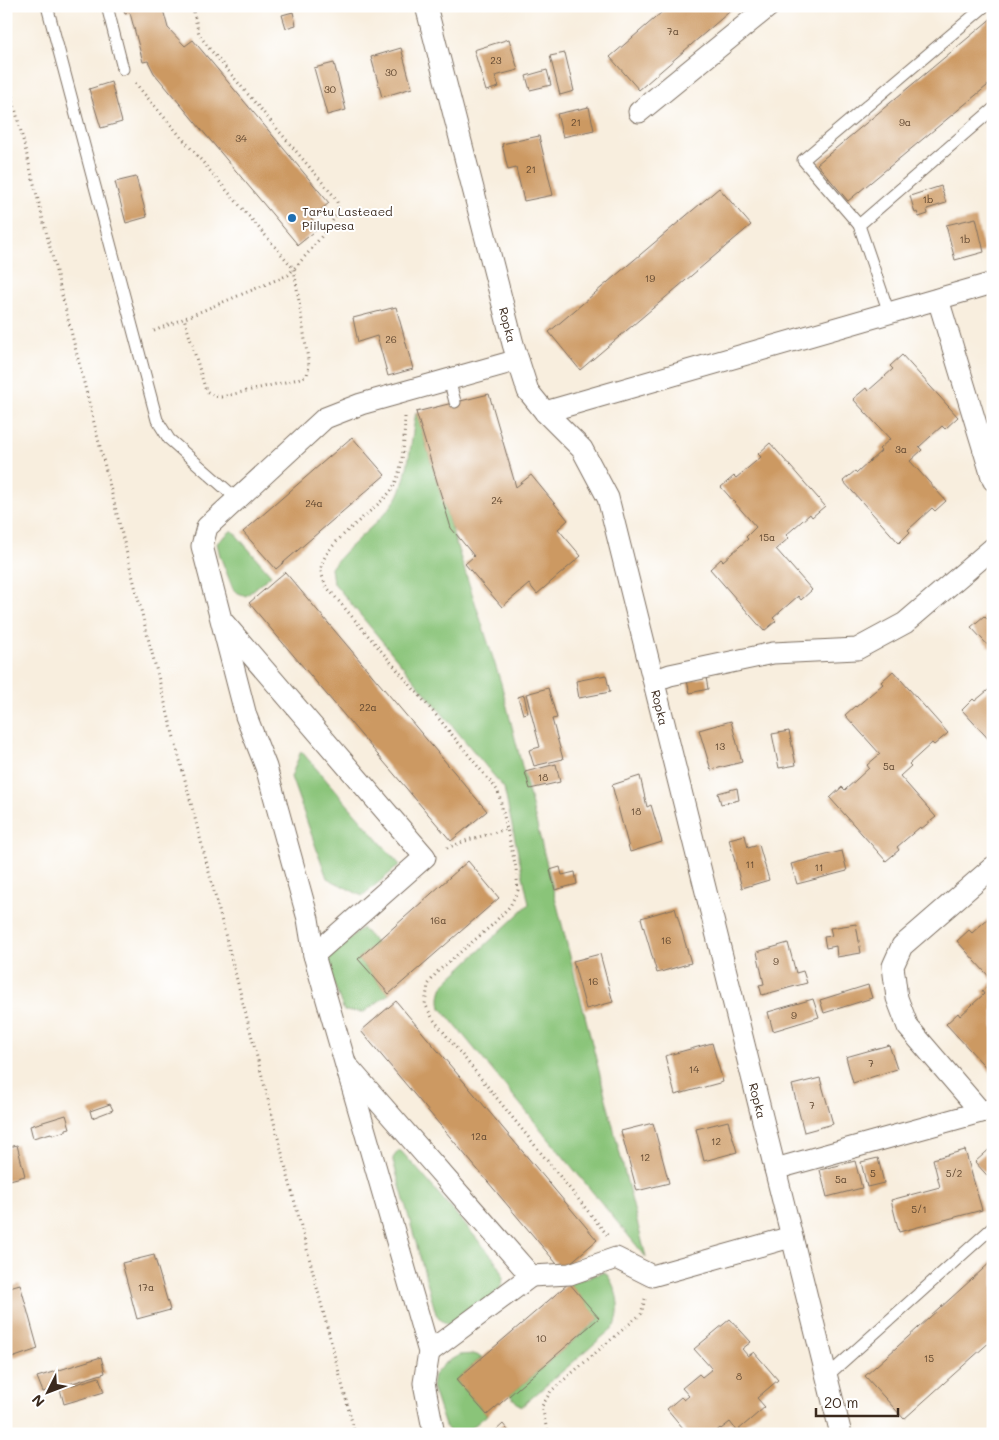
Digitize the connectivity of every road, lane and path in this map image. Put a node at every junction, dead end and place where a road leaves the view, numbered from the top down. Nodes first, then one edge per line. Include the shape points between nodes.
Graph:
1 (47, 6) edge
2 (107, 6) edge
3 (192, 6) edge
4 (426, 6) edge
5 (769, 6) edge
6 (985, 6) edge
7 (123, 69) joint
8 (6, 72) edge
9 (993, 109) edge
10 (638, 112) dead end
11 (859, 225) junction
12 (294, 269) junction
13 (993, 283) edge
14 (938, 299) junction
15 (889, 313) junction
16 (184, 318) junction
17 (135, 339) junction
18 (518, 360) junction
19 (449, 380) junction
20 (406, 391) junction
21 (455, 402) dead end
22 (545, 412) junction
23 (993, 480) edge
24 (237, 499) junction
25 (993, 548) edge
26 (221, 618) junction
27 (654, 681) junction
28 (506, 829) junction
29 (426, 857) junction
30 (993, 867) edge
31 (314, 955) junction
32 (346, 1065) junction
33 (987, 1110) edge
34 (775, 1169) junction
35 (993, 1228) edge
36 (608, 1236) dead end
37 (791, 1237) junction
38 (531, 1276) junction
39 (652, 1276) junction
40 (429, 1352) junction
41 (826, 1377) junction
42 (355, 1434) edge
43 (434, 1434) edge
44 (550, 1434) edge
45 (841, 1434) edge

1 - 17 lane
2 - 7 lane
3 - 12 path via 199,34 208,47 338,204 333,220
4 - 18 street, Ropka
5 - 10 street
6 - 11 lane via 803,160
7 - 12 path
8 - 42 path via 145,626
9 - 11 lane
11 - 15 lane
12 - 16 path
12 - 16 path via 309,366 307,376 214,396 206,391
13 - 14 street
14 - 15 street
14 - 23 street
15 - 22 street
16 - 17 path
17 - 24 lane via 157,420 169,439
18 - 19 street
18 - 22 street, Ropka via 528,391
19 - 20 street
19 - 21 lane
20 - 24 street via 325,418
20 - 28 path via 403,450 399,472 390,492 328,550 321,569 325,585 498,791
22 - 27 street, Ropka via 582,449 608,498
24 - 26 street via 207,527 202,546
25 - 27 street via 905,623 857,650 773,653
26 - 29 street
26 - 31 street via 246,716 266,767 306,909
27 - 34 street, Ropka
28 - 29 path
28 - 36 path via 518,890 510,906 437,972 428,985 425,1004 433,1019
29 - 31 street
30 - 33 street via 902,946 893,966 897,998 908,1027
31 - 32 street
32 - 38 street
32 - 40 street
33 - 34 street
34 - 37 street, Ropka
35 - 41 lane
37 - 39 street
37 - 41 street, Ropka
38 - 39 street via 570,1274 616,1258
38 - 40 street
39 - 44 path via 640,1314 551,1391 542,1406
40 - 43 street via 424,1383
41 - 45 street, Ropka

